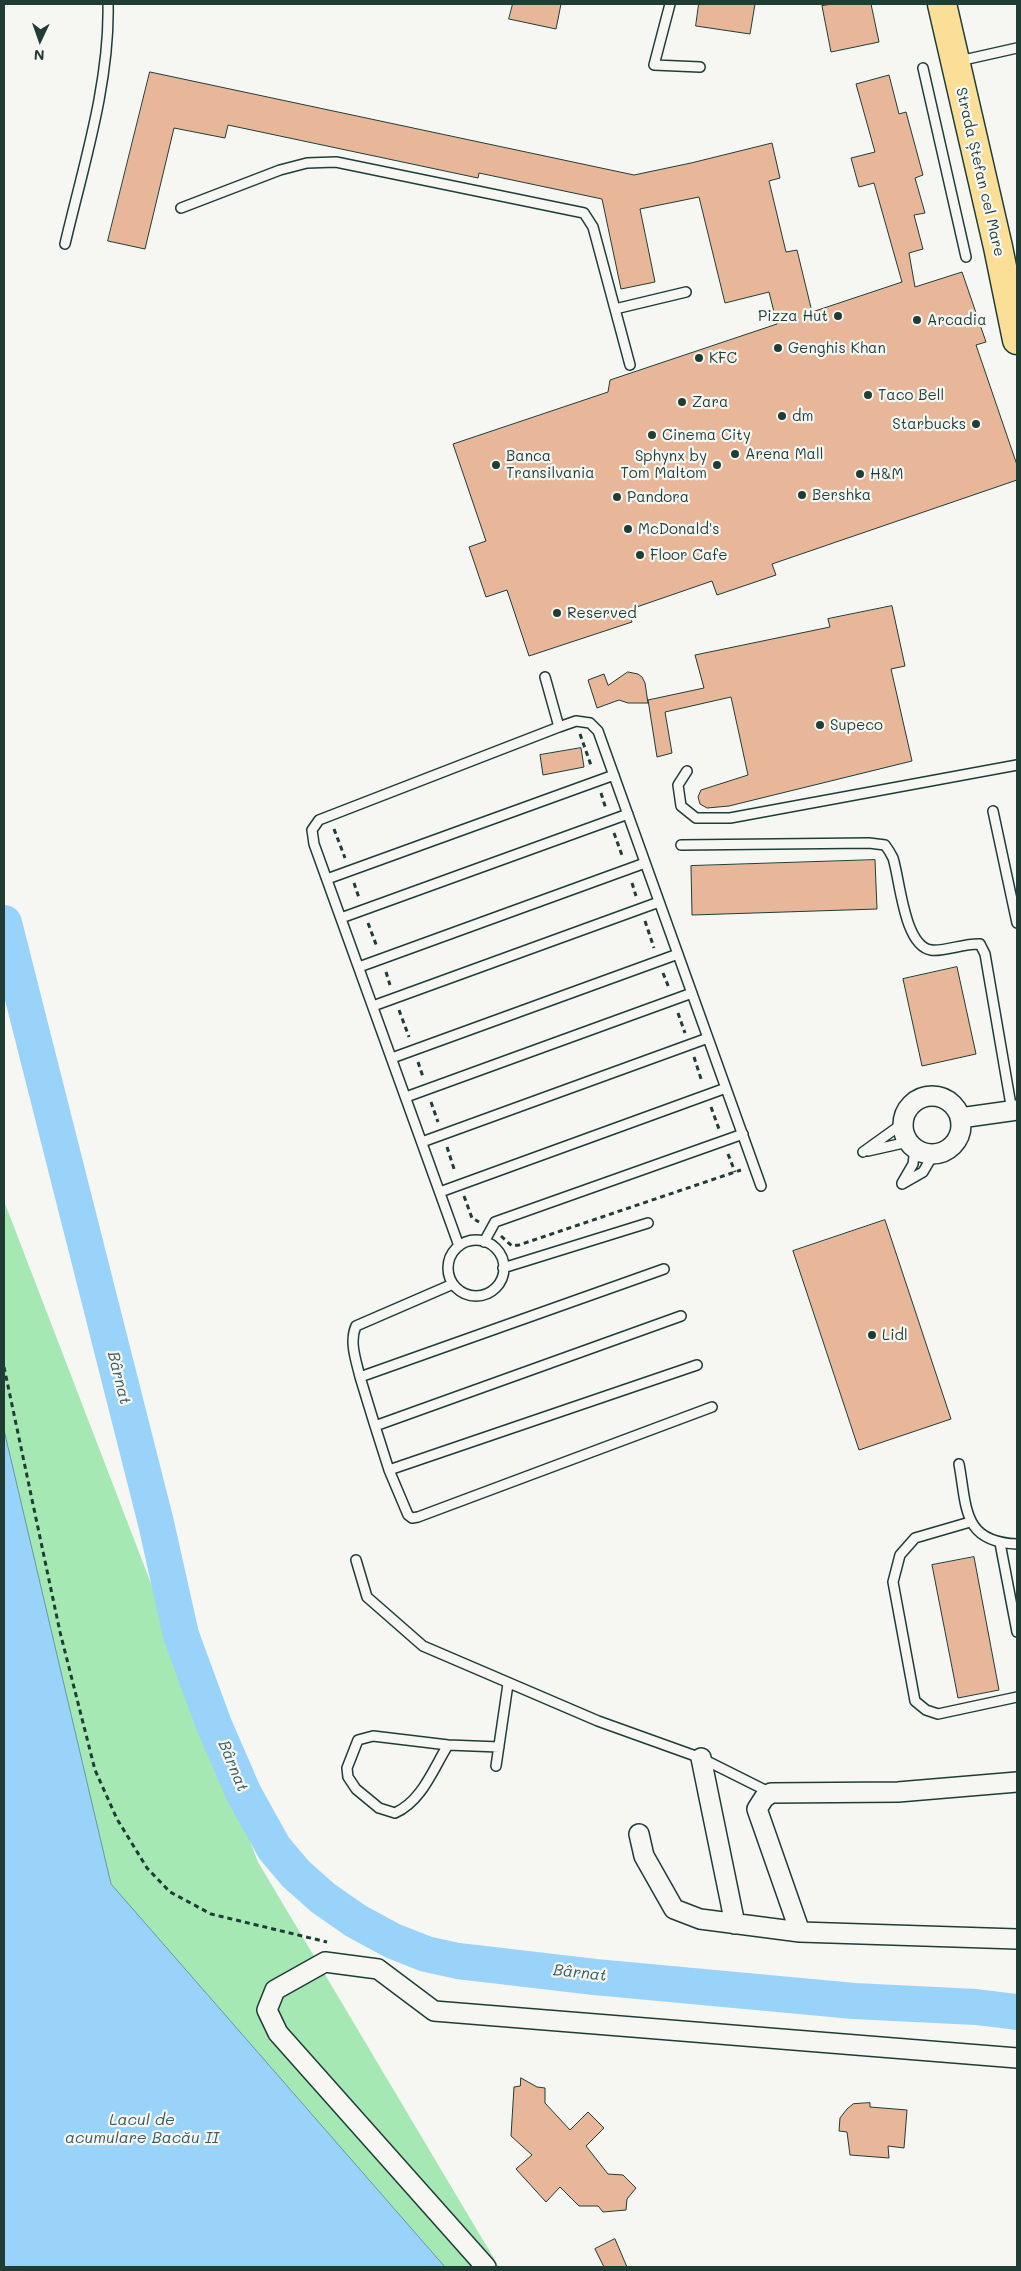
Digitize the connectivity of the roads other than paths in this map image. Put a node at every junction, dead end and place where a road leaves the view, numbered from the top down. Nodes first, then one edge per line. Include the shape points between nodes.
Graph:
1 (108, 4) edge
2 (670, 4) edge
3 (942, 4) edge
4 (1017, 48) edge
5 (955, 62) junction
6 (700, 67) dead end
7 (923, 68) dead end
8 (181, 208) dead end
9 (65, 244) dead end
10 (966, 257) dead end
11 (686, 292) dead end
12 (1014, 308) edge
13 (615, 309) junction
14 (1017, 340) edge
15 (630, 365) dead end
16 (545, 677) dead end
17 (559, 727) junction
18 (1017, 765) edge
19 (686, 770) dead end
20 (614, 775) junction
21 (993, 811) dead end
22 (628, 814) junction
23 (681, 845) dead end
24 (645, 863) junction
25 (327, 879) junction
26 (659, 902) junction
27 (341, 918) junction
28 (1017, 924) edge
29 (678, 954) junction
30 (359, 967) junction
31 (692, 993) junction
32 (373, 1006) junction
33 (708, 1038) junction
34 (392, 1058) junction
35 (726, 1088) junction
36 (406, 1097) junction
37 (1015, 1110) edge
38 (960, 1118) junction
39 (902, 1124) junction
40 (743, 1134) junction
41 (422, 1142) junction
42 (911, 1146) junction
43 (933, 1155) junction
44 (761, 1186) dead end
45 (440, 1192) junction
46 (648, 1223) dead end
47 (484, 1242) junction
48 (459, 1246) junction
49 (504, 1268) junction
50 (664, 1269) dead end
51 (453, 1284) junction
52 (681, 1316) dead end
53 (697, 1365) dead end
54 (360, 1377) junction
55 (712, 1407) dead end
56 (375, 1426) junction
57 (959, 1464) dead end
58 (389, 1470) junction
59 (970, 1522) junction
60 (1000, 1543) junction
61 (1017, 1544) edge
62 (356, 1560) dead end
63 (1017, 1632) edge
64 (508, 1684) junction
65 (1017, 1698) edge
66 (448, 1745) junction
67 (499, 1747) junction
68 (701, 1758) junction
69 (496, 1766) dead end
70 (1017, 1782) edge
71 (771, 1794) junction
72 (639, 1834) dead end
73 (735, 1924) junction
74 (800, 1932) junction
75 (1017, 1939) edge
76 (1017, 2058) edge
77 (486, 2267) edge

1 - 9 lane via 104,75
2 - 6 lane via 654,64
3 - 5 main road, Strada Ștefan cel Mare
4 - 5 lane
5 - 12 main road, Strada Ștefan cel Mare
7 - 10 lane
8 - 13 lane via 280,170 307,163 336,162 568,208 584,213 594,227
11 - 13 lane
12 - 14 main road, Strada Ștefan cel Mare
13 - 15 lane
16 - 17 lane
17 - 20 lane via 576,721 590,723 598,731
17 - 25 lane via 318,820 312,830 314,844
18 - 19 lane via 730,818 696,818 682,806 678,785
20 - 22 lane
20 - 25 lane
21 - 28 lane
22 - 24 lane
22 - 27 lane
23 - 37 lane via 885,845 892,856 910,930 919,945 931,950 980,944 986,954
24 - 26 lane
24 - 30 lane
25 - 27 lane
26 - 29 lane
26 - 32 lane
27 - 30 lane
29 - 31 lane
29 - 34 lane
30 - 32 lane
31 - 33 lane
31 - 36 lane
32 - 34 lane
33 - 35 lane
33 - 41 lane
34 - 36 lane
35 - 40 lane
35 - 45 lane
36 - 41 lane
37 - 38 street
38 - 39 street via 953,1104 944,1098 925,1096 909,1106
38 - 43 street via 961,1131 957,1140 943,1153
39 - 42 street
39 - 42 lane via 863,1152
40 - 44 lane
40 - 47 lane via 495,1222
41 - 45 lane
42 - 43 street via 923,1154
42 - 43 lane via 912,1164 902,1184 923,1172
45 - 48 lane
46 - 49 lane
47 - 48 lane via 467,1242
47 - 49 lane via 498,1252
48 - 51 lane via 449,1260
49 - 51 lane via 498,1284 484,1294 467,1294
50 - 54 lane
51 - 54 lane via 356,1326 352,1342
52 - 56 lane
53 - 58 lane
54 - 56 lane
55 - 58 lane via 418,1517 408,1515
56 - 58 lane
57 - 59 lane
59 - 60 lane via 986,1539
59 - 65 lane via 915,1538 900,1555 893,1582 915,1701 938,1714
60 - 61 lane
60 - 63 lane
62 - 64 lane via 367,1597 423,1646
64 - 67 lane
64 - 68 lane
66 - 66 lane via 373,1736 358,1740 347,1768 348,1777 356,1789 379,1808 395,1813 417,1797
66 - 67 lane
67 - 69 lane
68 - 71 lane
68 - 73 street
70 - 71 street via 898,1792
71 - 74 street via 757,1809
72 - 73 street via 644,1856 674,1909 700,1919
73 - 74 street
74 - 75 street
76 - 77 street via 434,2011 378,1969 325,1962 275,1990 267,2010 278,2034

